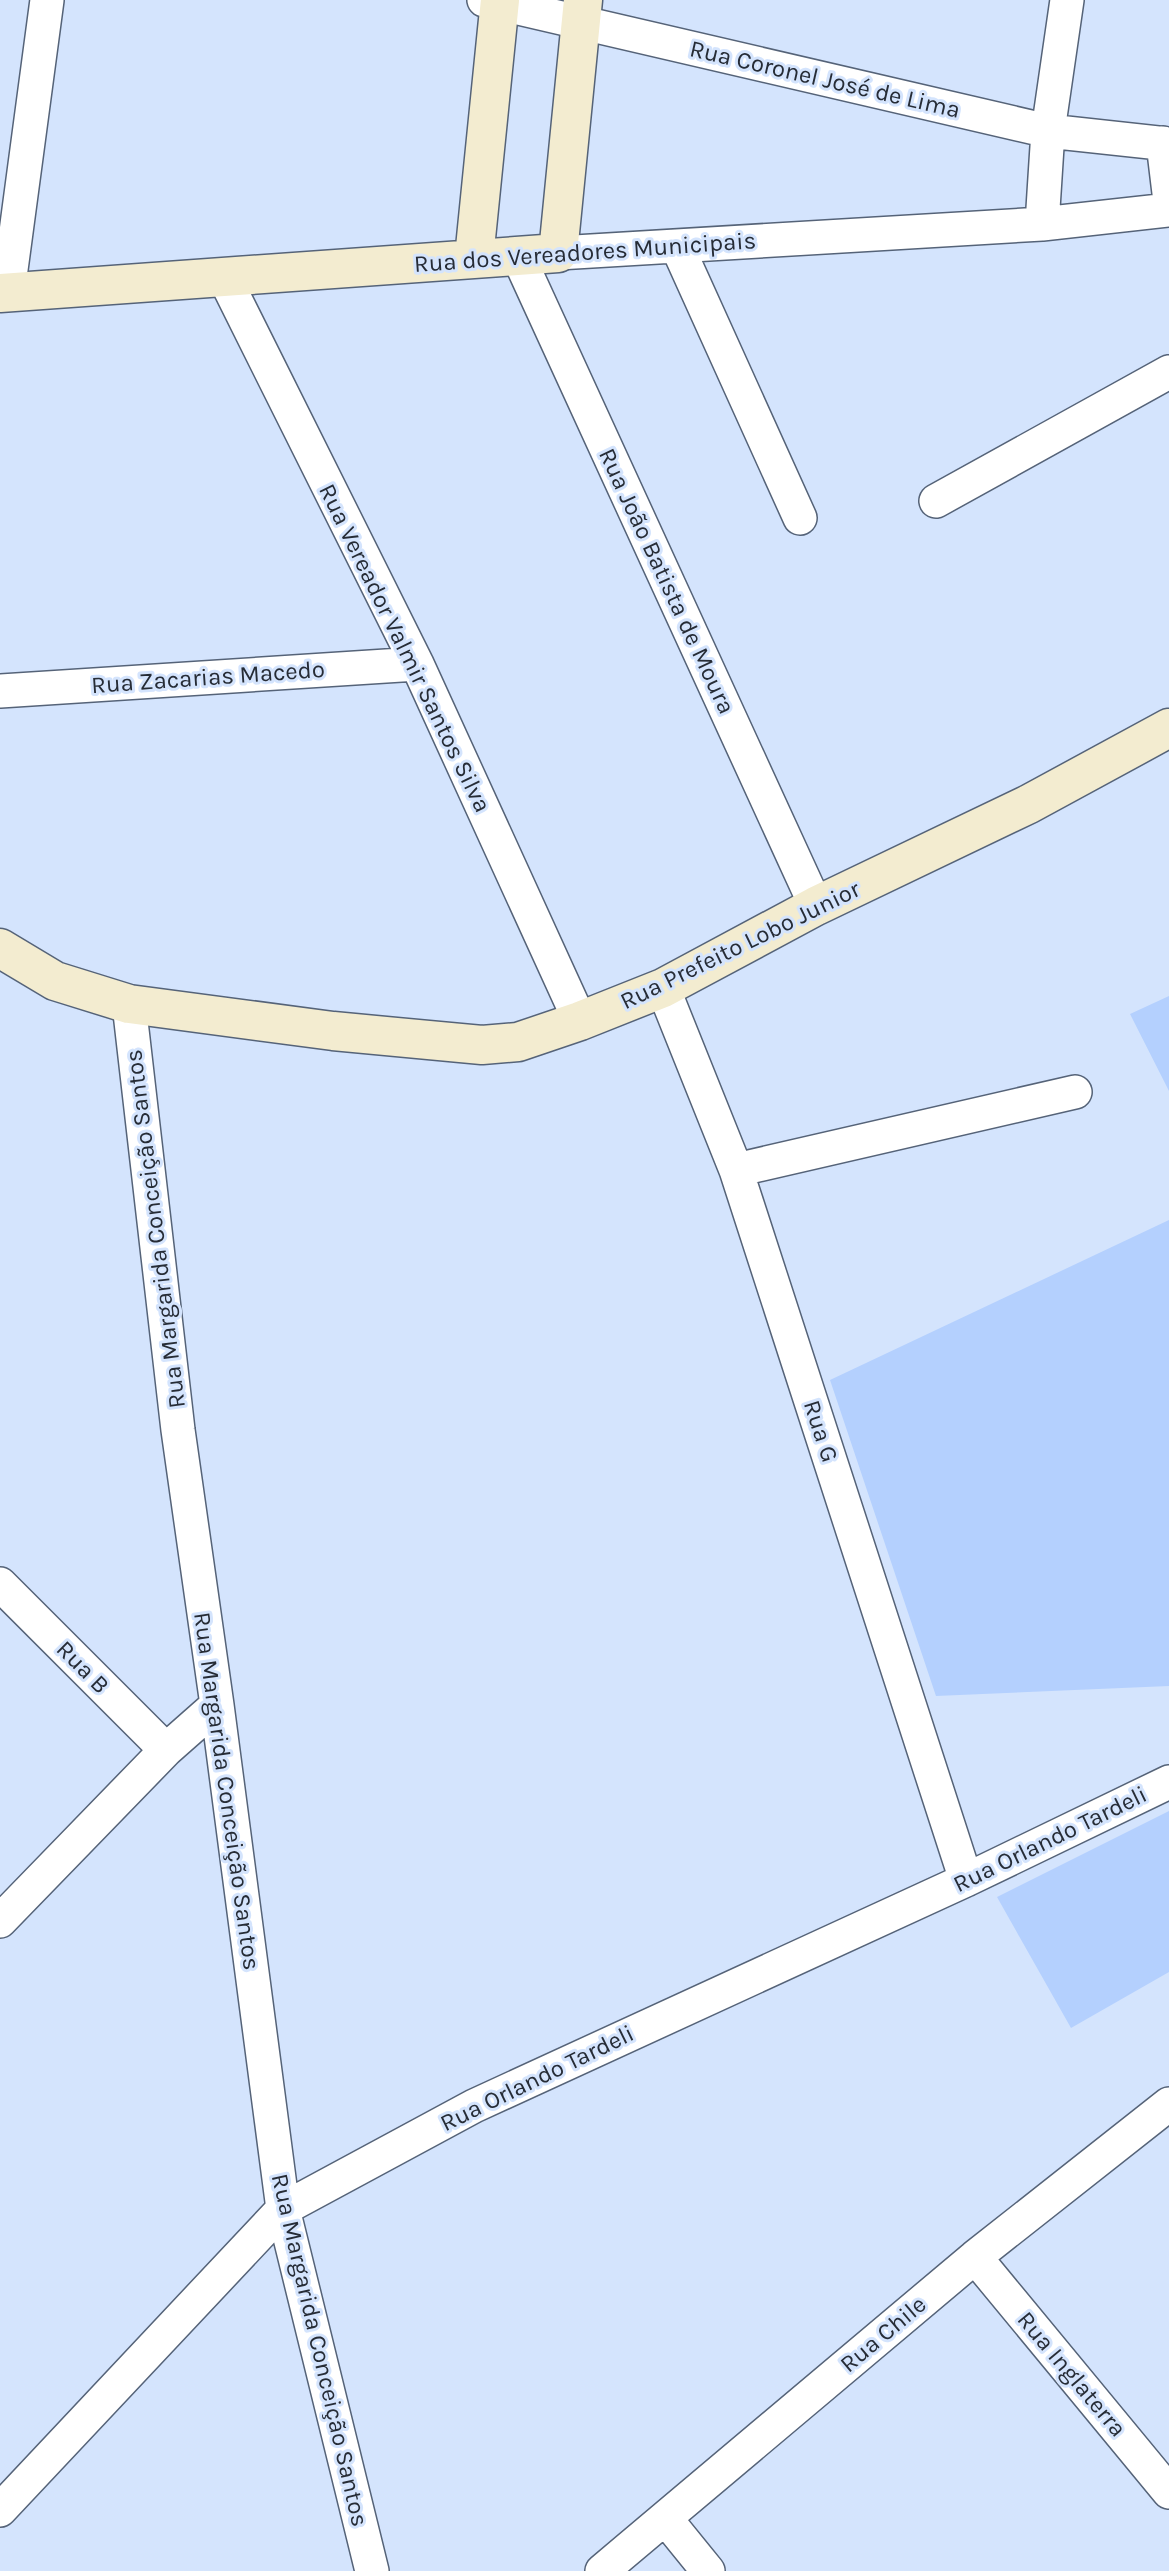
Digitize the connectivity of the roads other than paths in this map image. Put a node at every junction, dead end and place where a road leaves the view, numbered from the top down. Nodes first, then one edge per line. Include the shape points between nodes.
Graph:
1 (47, 0) edge
2 (1067, 0) edge
3 (495, 1) edge
4 (581, 11) edge
5 (1048, 131) junction
6 (1166, 144) edge
7 (1169, 193) edge
8 (1169, 210) edge
9 (1042, 224) junction
10 (677, 246) junction
11 (558, 253) junction
12 (518, 256) junction
13 (474, 258) junction
14 (224, 277) junction
15 (4, 292) edge
16 (1169, 372) edge
17 (936, 502) dead end
18 (800, 518) dead end
19 (416, 664) junction
20 (0, 691) edge
21 (1169, 728) edge
22 (816, 906) junction
23 (0, 948) edge
24 (663, 988) junction
25 (129, 1004) junction
26 (580, 1021) junction
27 (1075, 1093) dead end
28 (736, 1170) junction
29 (0, 1584) edge
30 (217, 1705) junction
31 (166, 1750) junction
32 (1169, 1782) edge
33 (966, 1880) junction
34 (0, 1921) edge
35 (1169, 2104) edge
36 (282, 2209) junction
37 (975, 2257) junction
38 (1169, 2492) edge
39 (0, 2510) edge
40 (664, 2518) junction
41 (372, 2571) edge
42 (602, 2571) edge
43 (708, 2571) edge

1 - 15 street
2 - 5 street
3 - 4 street, Rua Coronel José de Lima
3 - 13 main road
4 - 5 street, Rua Coronel José de Lima
4 - 11 main road
5 - 6 street, Rua Coronel José de Lima
5 - 9 street
6 - 7 street
8 - 9 street, Rua dos Vereadores Municipais
9 - 10 street, Rua dos Vereadores Municipais
10 - 11 street, Rua dos Vereadores Municipais
10 - 18 street
11 - 12 main road, Rua dos Vereadores Municipais
12 - 13 main road, Rua dos Vereadores Municipais
12 - 22 street, Rua João Batista de Moura
13 - 14 main road, Rua dos Vereadores Municipais
14 - 15 main road, Rua dos Vereadores Municipais
14 - 19 street, Rua Vereador Valmir Santos Silva
16 - 17 street
19 - 20 street, Rua Zacarias Macedo
19 - 26 street, Rua Vereador Valmir Santos Silva
21 - 22 main road, Rua Prefeito Lobo Junior via 1029,804
22 - 24 main road, Rua Prefeito Lobo Junior
23 - 25 main road, Rua Prefeito Lobo Junior via 55,981
24 - 26 main road, Rua Prefeito Lobo Junior
24 - 28 street, Rua G
25 - 26 main road, Rua Prefeito Lobo Junior via 482,1045 517,1042
25 - 30 street, Rua Margarida Conceição Santos via 178,1430
27 - 28 street
28 - 33 street, Rua G
29 - 31 street, Rua B
30 - 31 street
30 - 36 street, Rua Margarida Conceição Santos
31 - 34 street
32 - 33 street, Rua Orlando Tardeli
33 - 36 street, Rua Orlando Tardeli via 474,2106
35 - 37 street, Rua Chile
36 - 39 street, Rua Orlando Tardeli
36 - 41 street, Rua Margarida Conceição Santos
37 - 38 street, Rua Inglaterra
37 - 40 street, Rua Chile
40 - 42 street, Rua Chile
40 - 43 street

